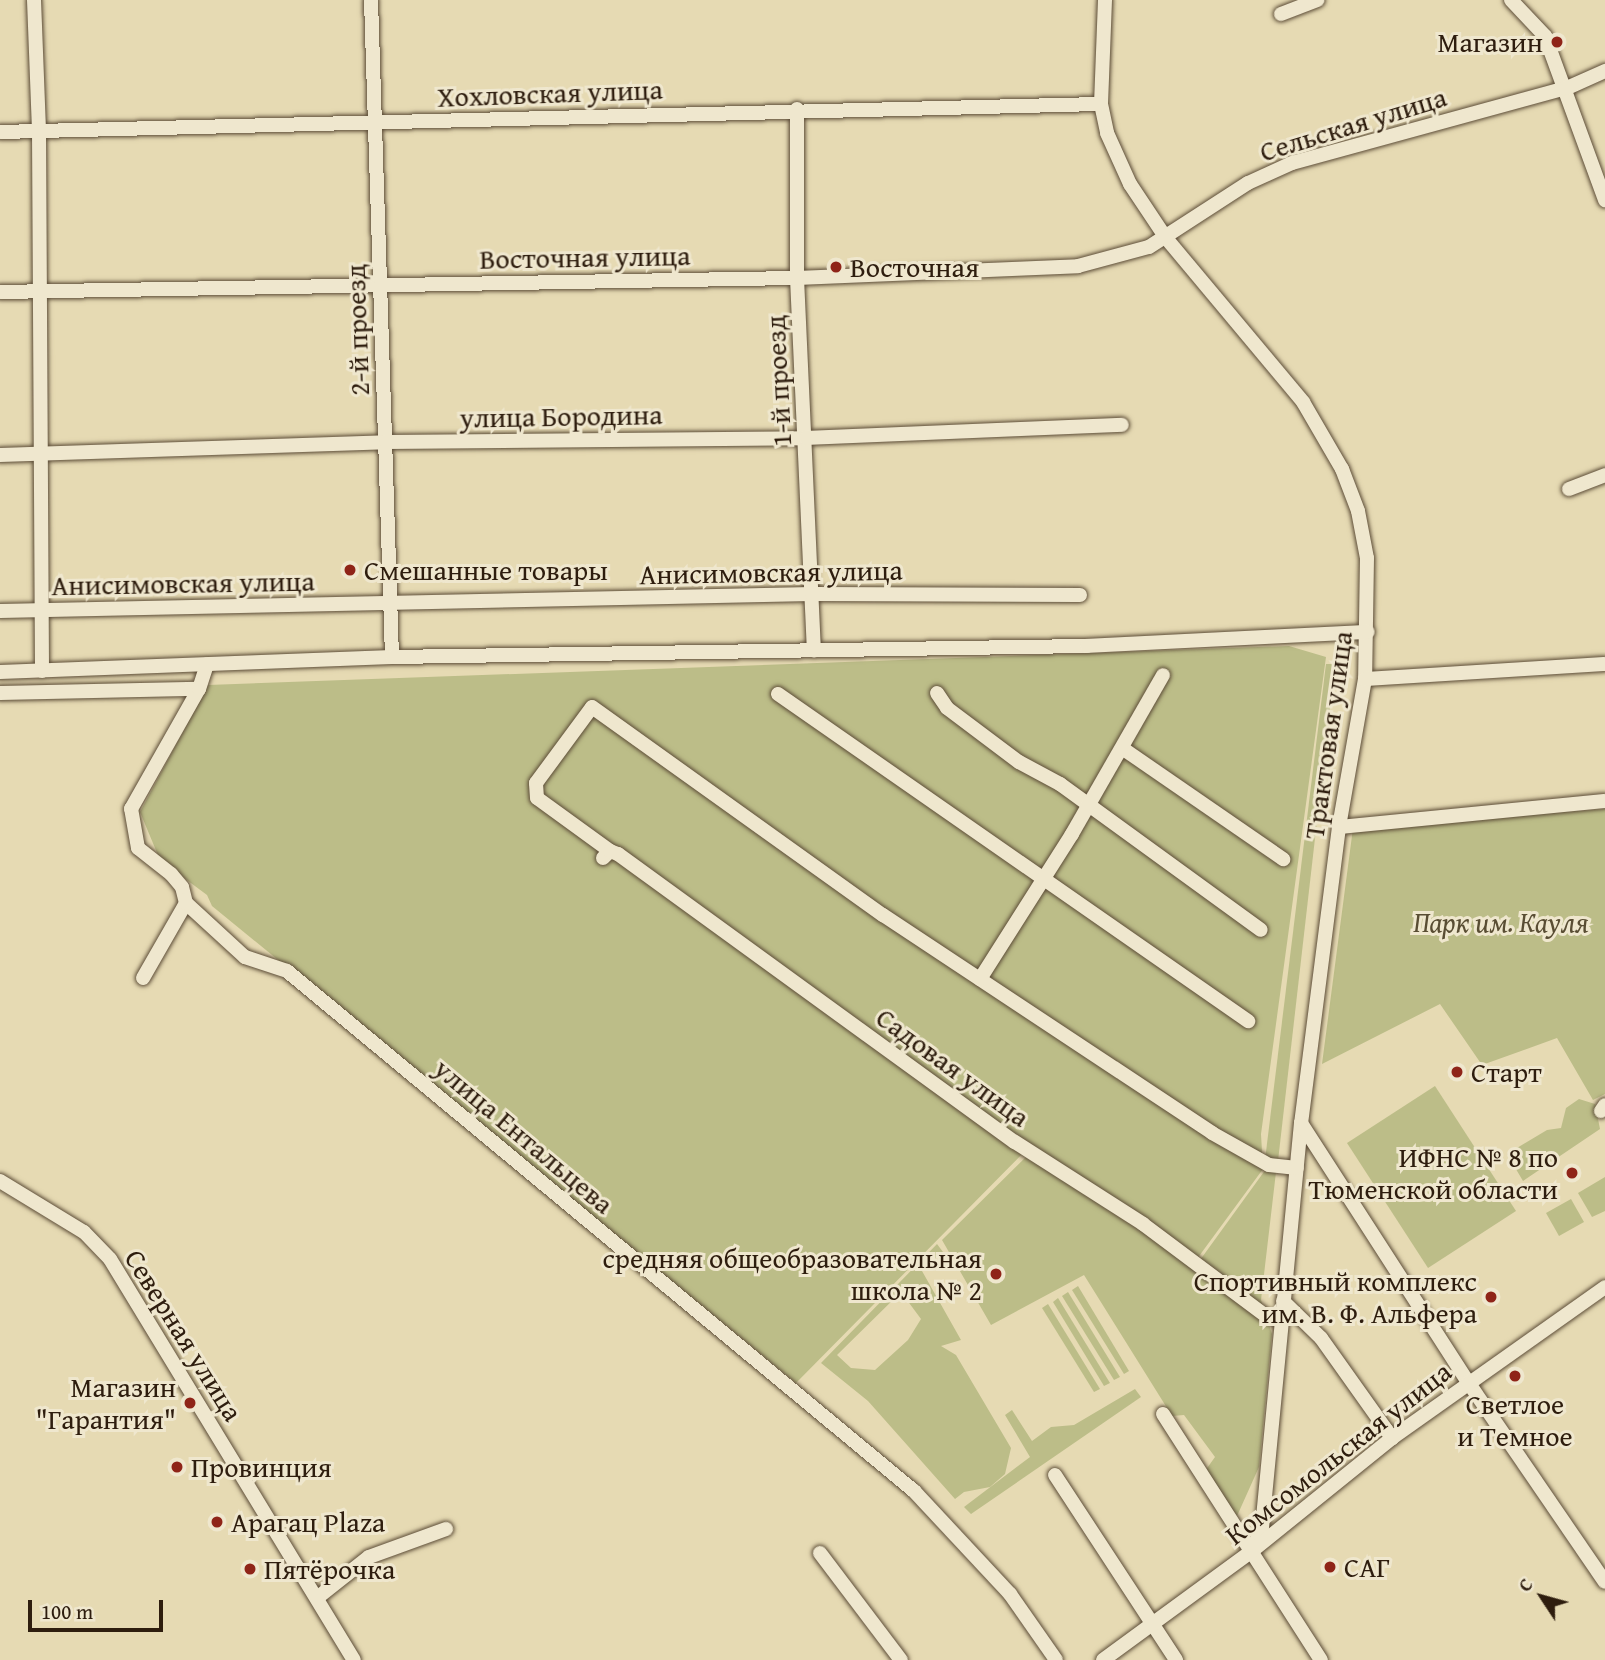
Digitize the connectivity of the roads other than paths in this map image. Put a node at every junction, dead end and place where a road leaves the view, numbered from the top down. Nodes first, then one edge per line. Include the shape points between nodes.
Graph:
1 (34, 0) edge
2 (371, 0) edge
3 (1105, 0) edge
4 (1317, 0) edge
5 (1511, 0) edge
6 (1281, 14) dead end
7 (1605, 71) edge
8 (1567, 88) junction
9 (1101, 104) junction
10 (797, 109) junction
11 (377, 123) junction
12 (39, 131) junction
13 (0, 132) edge
14 (1601, 175) edge
15 (1605, 200) edge
16 (1166, 238) junction
17 (797, 278) junction
18 (379, 285) junction
19 (41, 290) junction
20 (0, 292) edge
21 (1122, 425) dead end
22 (806, 438) junction
23 (386, 442) junction
24 (40, 454) junction
25 (0, 455) edge
26 (1605, 475) edge
27 (1569, 489) dead end
28 (812, 594) junction
29 (1080, 595) dead end
30 (389, 604) junction
31 (41, 610) junction
32 (0, 611) edge
33 (1368, 632) junction
34 (814, 651) junction
35 (391, 657) junction
36 (207, 664) junction
37 (1605, 664) edge
38 (42, 671) junction
39 (0, 672) edge
40 (1163, 675) dead end
41 (1365, 678) junction
42 (199, 689) junction
43 (937, 693) dead end
44 (0, 694) edge
45 (778, 694) dead end
46 (1122, 748) junction
47 (1605, 802) edge
48 (1089, 805) junction
49 (1339, 827) junction
50 (1283, 859) dead end
51 (1044, 880) junction
52 (186, 903) junction
53 (1261, 930) dead end
54 (143, 978) dead end
55 (981, 979) junction
56 (1248, 1021) dead end
57 (1301, 1123) junction
58 (1297, 1168) junction
59 (0, 1181) edge
60 (1605, 1287) edge
61 (1283, 1301) junction
62 (1281, 1321) junction
63 (1468, 1382) junction
64 (1163, 1414) dead end
65 (1392, 1438) junction
66 (1055, 1475) dead end
67 (446, 1529) dead end
68 (1252, 1552) junction
69 (820, 1553) dead end
70 (1605, 1582) edge
71 (317, 1598) junction
72 (1154, 1625) junction
73 (354, 1660) edge
74 (901, 1660) edge
75 (1056, 1660) edge
76 (1103, 1660) edge
77 (1177, 1660) edge
78 (1321, 1660) edge

1 - 12 street
2 - 11 street, 2-й проезд
3 - 9 street, Трактовая улица
4 - 6 street
5 - 8 street via 1545,36
7 - 8 street, Сельская улица
8 - 14 street
8 - 16 street, Сельская улица via 1292,163 1248,183
9 - 10 street, Хохловская улица
9 - 16 street, Трактовая улица via 1107,132 1130,184
10 - 11 street, Хохловская улица
10 - 17 street, 1-й проезд
11 - 12 street, Хохловская улица
11 - 18 street, 2-й проезд
12 - 13 street, Хохловская улица
12 - 19 street
14 - 15 street
16 - 17 street, Восточная улица via 1113,259 1078,266
16 - 33 street, Трактовая улица via 1286,379 1342,469 1358,511 1367,558
17 - 18 street, Восточная улица
17 - 22 street, 1-й проезд
18 - 19 street, Восточная улица
18 - 23 street, 2-й проезд
19 - 20 street, Восточная улица
19 - 24 street
21 - 22 street, улица Бородина
22 - 23 street, улица Бородина
22 - 28 street, 1-й проезд
23 - 24 street, улица Бородина
23 - 30 street, 2-й проезд
24 - 25 street, улица Бородина
24 - 31 street
26 - 27 street
28 - 29 street, Анисимовская улица
28 - 30 street, Анисимовская улица
28 - 34 street, 1-й проезд
30 - 31 street, Анисимовская улица
30 - 35 street, 2-й проезд
31 - 32 street, Анисимовская улица
31 - 38 street
33 - 34 street via 1087,646
33 - 41 street, Трактовая улица
34 - 35 street
35 - 36 street
36 - 38 street
36 - 42 street, улица Ентальцева
37 - 41 street
38 - 39 street
40 - 46 street
41 - 49 street, Трактовая улица
42 - 44 street
42 - 52 street, улица Ентальцева via 131,809 138,848 171,874 182,887
43 - 48 street via 947,708 1019,762
45 - 51 street
46 - 48 street
46 - 50 street
47 - 49 street
48 - 51 street
48 - 53 street
49 - 57 street, Трактовая улица
51 - 55 street
51 - 56 street
52 - 54 street
52 - 75 street, улица Ентальцева via 244,957 287,971 914,1491 1010,1594
55 - 58 street via 1213,1133 1269,1165
55 - 62 street, Садовая улица via 592,707 536,783 537,798 607,854 1016,1142 1143,1224 1260,1312
57 - 58 street, Трактовая улица
57 - 63 street
58 - 61 street, Трактовая улица
59 - 71 street, Северная улица via 84,1232 110,1259
60 - 63 street, Комсомольская улица
61 - 62 street, Трактовая улица
61 - 65 street via 1321,1338
62 - 68 street, Трактовая улица via 1262,1527
63 - 65 street, Комсомольская улица
63 - 70 street
64 - 68 street
65 - 68 street, Комсомольская улица
66 - 72 street
67 - 71 street via 369,1557
68 - 72 street, Комсомольская улица
68 - 78 street
69 - 74 street
71 - 73 street, Северная улица
72 - 76 street, Комсомольская улица
72 - 77 street

